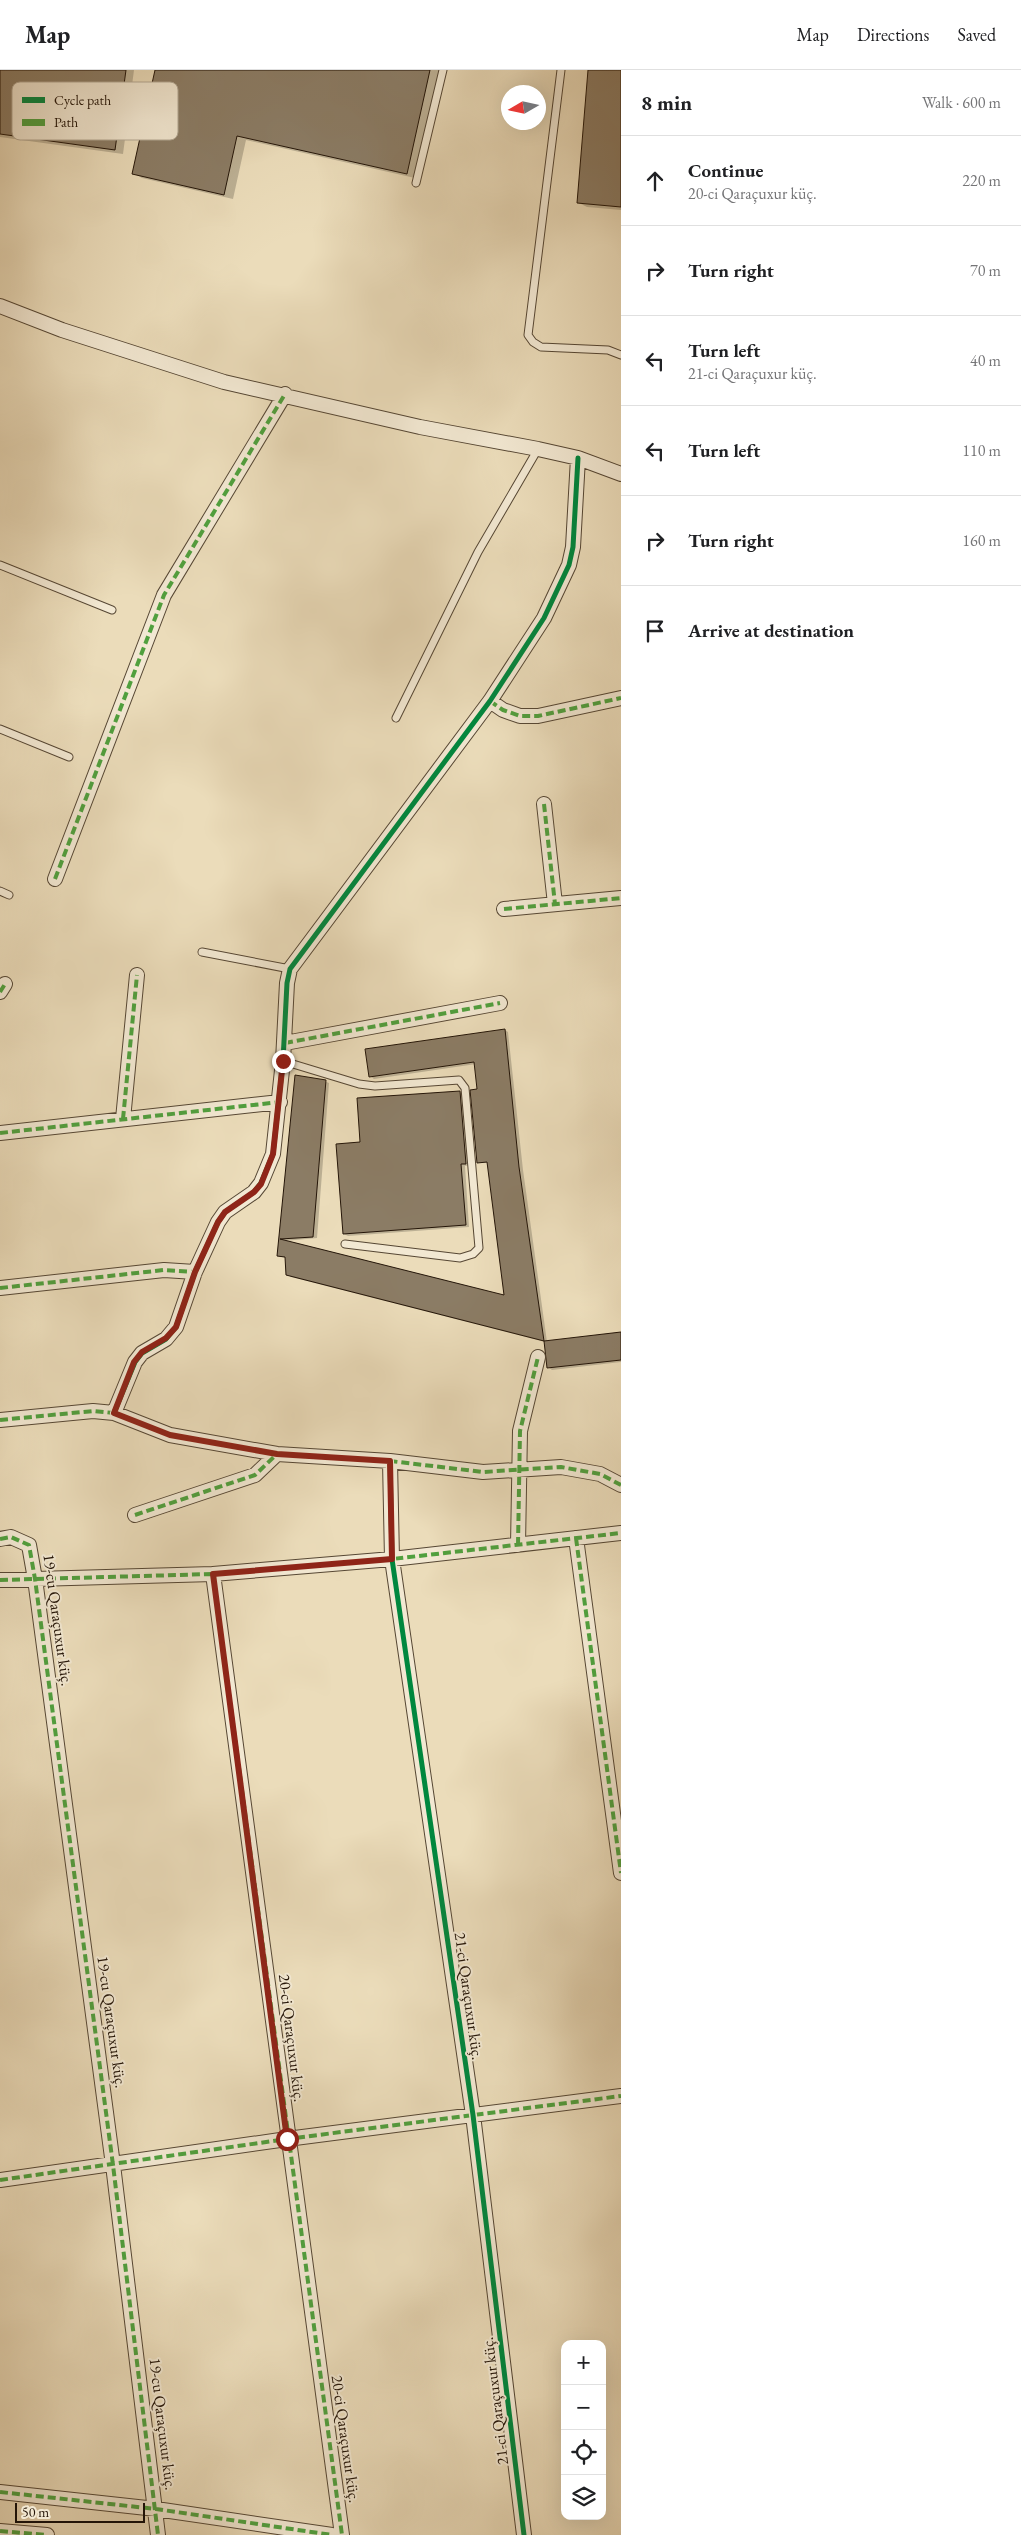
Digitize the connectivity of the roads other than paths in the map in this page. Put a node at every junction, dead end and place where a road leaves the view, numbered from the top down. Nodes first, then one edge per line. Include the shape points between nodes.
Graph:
1 (443, 70) edge
2 (561, 70) edge
3 (416, 183) dead end
4 (0, 306) edge
5 (621, 355) edge
6 (285, 394) junction
7 (538, 449) junction
8 (578, 458) junction
9 (621, 474) edge
10 (0, 565) edge
11 (112, 610) dead end
12 (621, 698) edge
13 (490, 701) junction
14 (396, 718) dead end
15 (0, 729) edge
16 (69, 757) dead end
17 (544, 804) dead end
18 (55, 879) dead end
19 (0, 891) edge
20 (9, 895) dead end
21 (621, 898) edge
22 (555, 904) junction
23 (504, 909) dead end
24 (202, 952) dead end
25 (290, 969) junction
26 (136, 975) dead end
27 (500, 1003) dead end
28 (284, 1043) junction
29 (283, 1061) junction
30 (280, 1102) junction
31 (123, 1119) junction
32 (0, 1133) edge
33 (345, 1244) dead end
34 (195, 1272) junction
35 (0, 1288) edge
36 (538, 1357) dead end
37 (114, 1413) junction
38 (0, 1420) edge
39 (277, 1454) junction
40 (390, 1461) junction
41 (518, 1471) junction
42 (621, 1485) edge
43 (135, 1515) dead end
44 (621, 1533) edge
45 (576, 1538) junction
46 (0, 1539) edge
47 (518, 1545) junction
48 (392, 1559) junction
49 (213, 1574) junction
50 (35, 1579) junction
51 (0, 1580) edge
52 (621, 1873) edge
53 (621, 2096) edge
54 (473, 2115) junction
55 (287, 2139) junction
56 (114, 2165) junction
57 (0, 2180) edge
58 (0, 2492) edge
59 (156, 2509) junction
60 (0, 2531) edge
61 (47, 2535) edge
62 (158, 2535) edge
63 (332, 2535) edge
64 (342, 2535) edge
65 (524, 2535) edge

1 - 3 lane
2 - 5 lane via 528,335 541,347 608,350
4 - 6 street via 62,330 224,382
6 - 7 street via 420,427
6 - 18 street via 164,596
7 - 8 street
7 - 14 lane via 478,552
8 - 9 street
8 - 13 street via 569,565 544,618
10 - 11 lane
12 - 13 street via 538,716 520,716
13 - 25 street
15 - 16 lane
17 - 22 street
19 - 20 lane
21 - 22 street
22 - 23 street
24 - 25 lane
25 - 28 street
26 - 31 street
27 - 28 street
28 - 29 street
29 - 30 street
29 - 33 lane via 359,1084 375,1086 459,1080 466,1088 479,1248 473,1254 460,1258
30 - 31 street
30 - 34 street via 273,1154 261,1184 225,1212
31 - 32 street
34 - 35 street via 164,1270
34 - 37 street via 176,1327 166,1338 142,1352 134,1362
36 - 41 street via 520,1432
37 - 38 street via 67,1412
37 - 39 street via 170,1435
39 - 40 street
39 - 43 street via 255,1474
40 - 41 street via 483,1472
40 - 48 street, 21-ci Qaraçuxur küç.
41 - 42 street via 562,1467 587,1470
41 - 47 street
44 - 45 street
45 - 47 street
45 - 52 street
46 - 50 street, 19-cu Qaraçuxur küç. via 11,1537 29,1545
47 - 48 street
48 - 49 street
48 - 54 street, 21-ci Qaraçuxur küç.
49 - 50 street
49 - 55 street, 20-ci Qaraçuxur küç.
50 - 51 street
50 - 56 street, 19-cu Qaraçuxur küç.
53 - 54 street
54 - 55 street
54 - 65 street, 21-ci Qaraçuxur küç.
55 - 56 street
55 - 64 street, 20-ci Qaraçuxur küç.
56 - 57 street
56 - 59 street, 19-cu Qaraçuxur küç.
58 - 59 street
59 - 62 street, 19-cu Qaraçuxur küç.
59 - 63 street
60 - 61 street

